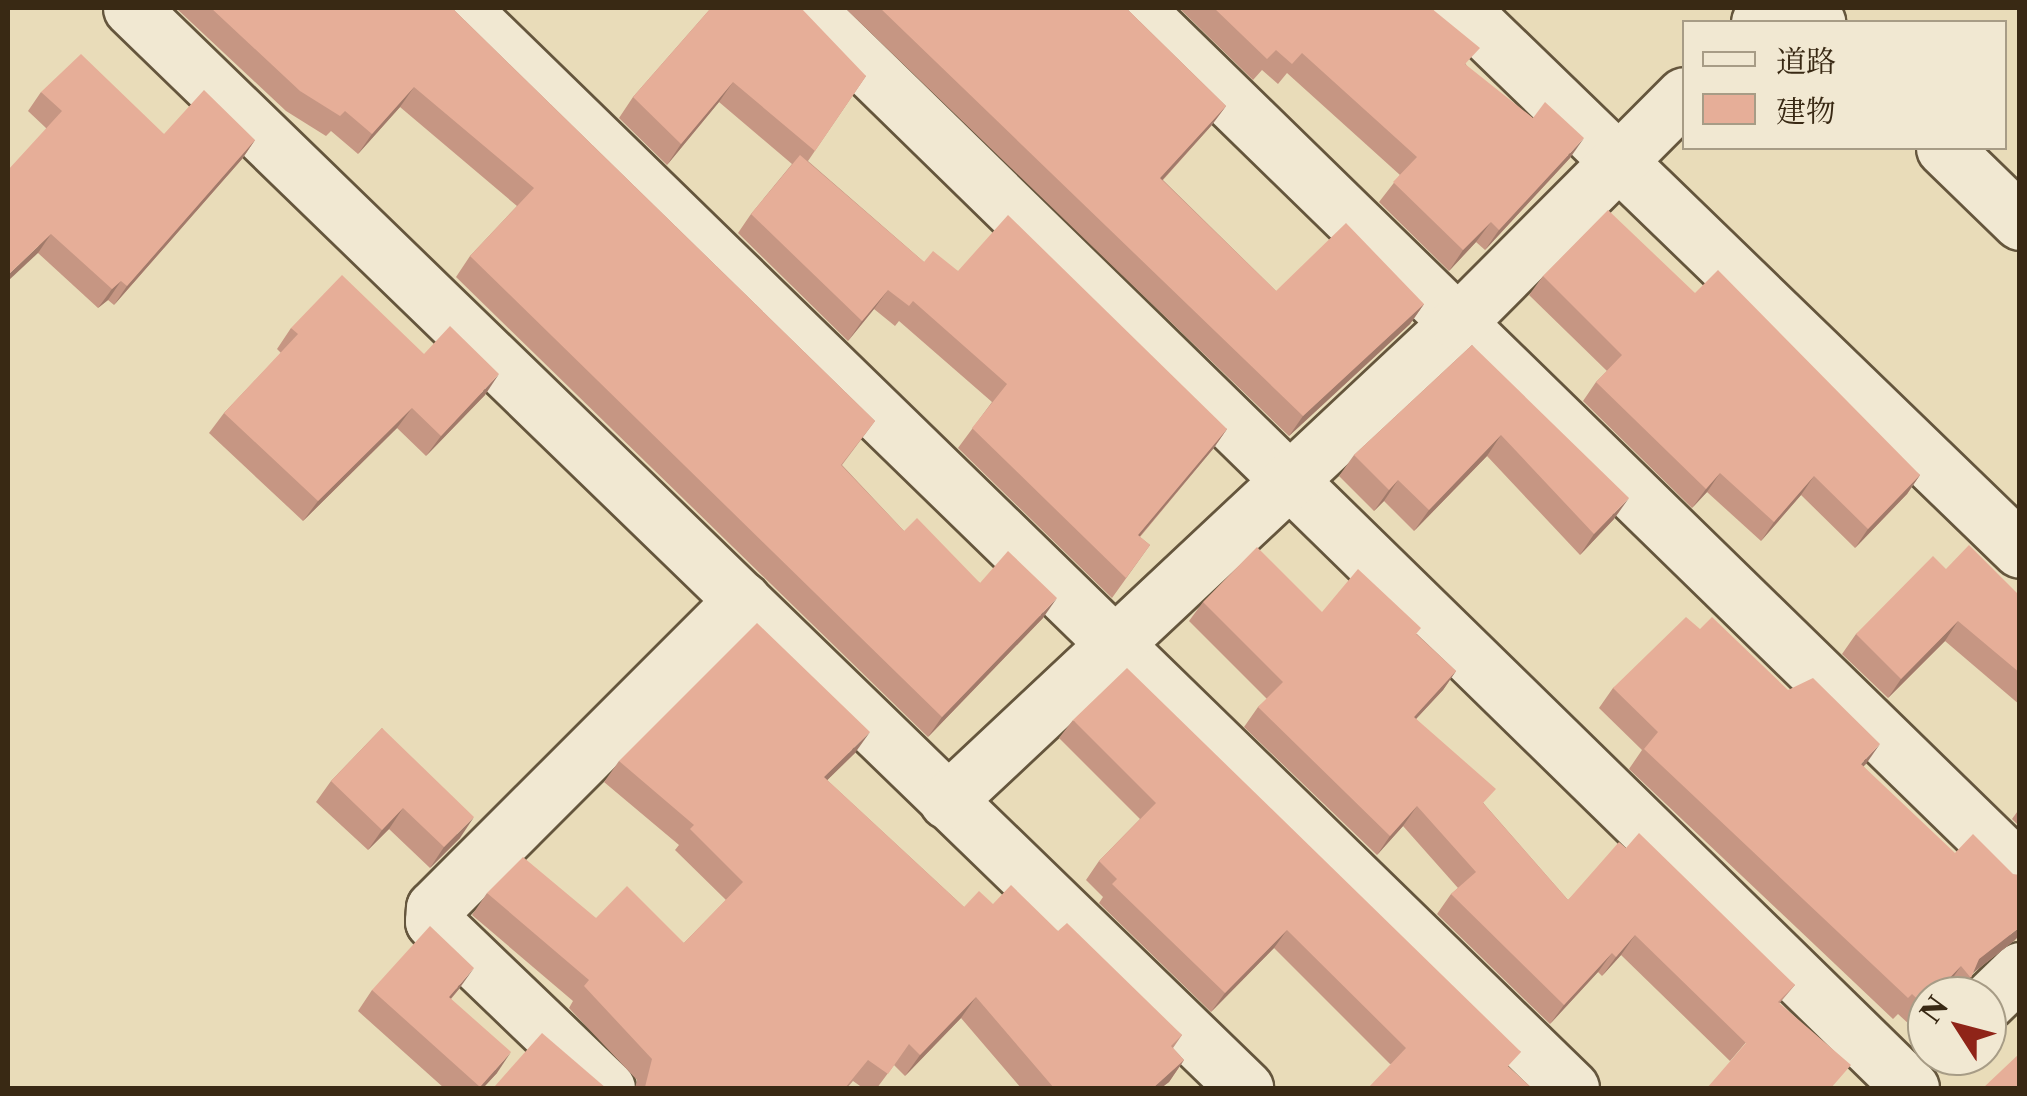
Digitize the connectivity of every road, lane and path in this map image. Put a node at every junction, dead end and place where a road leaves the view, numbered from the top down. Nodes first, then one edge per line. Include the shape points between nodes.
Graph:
1 (131, 8) edge
2 (461, 8) edge
3 (806, 8) edge
4 (1135, 8) edge
5 (1460, 8) edge
6 (1682, 97) edge
7 (1946, 150) edge
8 (1617, 160) junction
9 (2020, 222) edge
10 (1458, 322) junction
11 (1286, 477) junction
12 (2020, 550) edge
13 (742, 600) junction
14 (1111, 645) junction
15 (948, 802) junction
16 (2020, 871) edge
17 (1911, 1079) edge
18 (607, 1088) edge
19 (1242, 1088) edge
20 (1571, 1088) edge

1 - 13 street
2 - 14 street
3 - 11 street
4 - 10 street
5 - 8 street
6 - 8 street
7 - 9 street
8 - 10 street
8 - 12 street
10 - 11 street
10 - 16 street
11 - 14 street
11 - 17 street
13 - 15 street
13 - 18 street via 434,908 433,920
14 - 15 street
14 - 20 street
15 - 19 street

